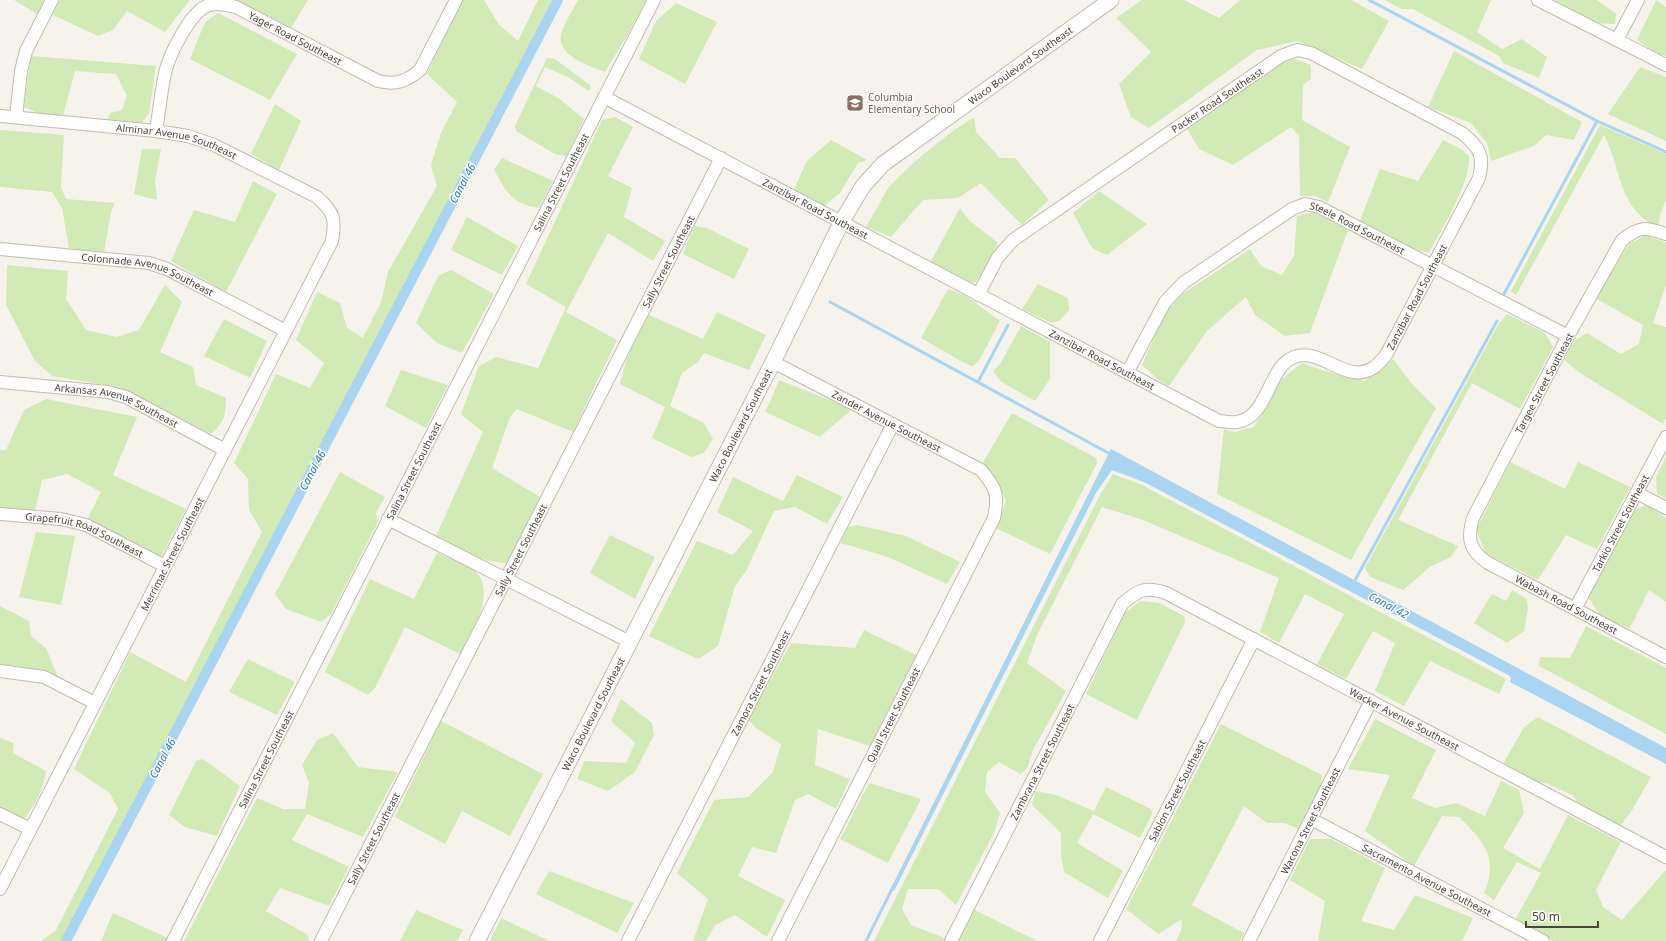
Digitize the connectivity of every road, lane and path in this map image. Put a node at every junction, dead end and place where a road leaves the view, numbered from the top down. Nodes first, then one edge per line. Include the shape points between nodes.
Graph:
1 (52, 0) edge
2 (456, 0) edge
3 (654, 0) edge
4 (1111, 0) edge
5 (1538, 0) edge
6 (1638, 0) edge
7 (1617, 40) junction
8 (1666, 65) edge
9 (604, 97) junction
10 (0, 116) edge
11 (16, 118) junction
12 (156, 131) junction
13 (721, 158) junction
14 (1482, 158) joint
15 (333, 216) joint
16 (842, 221) junction
17 (1666, 234) edge
18 (0, 249) edge
19 (1433, 268) junction
20 (978, 295) junction
21 (286, 330) junction
22 (1568, 336) junction
23 (773, 362) junction
24 (1127, 373) junction
25 (0, 382) edge
26 (893, 424) junction
27 (1666, 437) edge
28 (225, 450) junction
29 (994, 486) joint
30 (1637, 493) junction
31 (1666, 508) edge
32 (0, 514) edge
33 (388, 519) junction
34 (1471, 546) joint
35 (165, 566) junction
36 (505, 579) junction
37 (1141, 590) joint
38 (1575, 609) junction
39 (1254, 639) junction
40 (630, 642) junction
41 (1666, 656) edge
42 (0, 671) edge
43 (1371, 701) junction
44 (95, 703) junction
45 (0, 814) edge
46 (1311, 819) junction
47 (30, 829) junction
48 (1666, 857) edge
49 (0, 889) edge
50 (1253, 940) edge
51 (173, 941) edge
52 (321, 941) edge
53 (477, 941) edge
54 (628, 941) edge
55 (778, 941) edge
56 (951, 941) edge
57 (1100, 941) edge
58 (1543, 941) edge

1 - 11 street via 26,51
2 - 12 street, Yager Road Southeast via 420,70 411,78 390,84 378,81 236,7 208,5 200,10 188,25 165,72
3 - 9 street, Salina Street Southeast
4 - 16 street, Waco Boulevard Southeast via 883,164 863,186
5 - 7 street
6 - 7 street
7 - 8 street
9 - 13 street, Zanzibar Road Southeast
9 - 33 street, Salina Street Southeast
10 - 11 street, Alminar Avenue Southeast
11 - 12 street, Alminar Avenue Southeast
12 - 15 street, Alminar Avenue Southeast via 188,136 214,145 317,197 329,207
13 - 16 street, Zanzibar Road Southeast
13 - 36 street, Sally Street Southeast
14 - 19 street, Zanzibar Road Southeast via 1479,178
14 - 20 street, Packer Road Southeast via 1475,144 1462,133 1311,53 1297,50 1281,56 1013,240 998,257
15 - 21 street, Merrimac Street Southeast via 335,225 332,241
16 - 20 street, Zanzibar Road Southeast
16 - 23 street, Waco Boulevard Southeast
17 - 22 street, Targee Street Southeast via 1648,228 1636,230 1622,240
18 - 21 street, Colonnade Avenue Southeast via 149,263 167,268
19 - 22 street, Steele Road Southeast
19 - 24 street, Steele Road Southeast via 1319,207 1305,204 1292,209 1183,283 1165,302
19 - 24 street, Zanzibar Road Southeast via 1386,356 1374,368 1362,373 1351,372 1309,355 1293,357 1281,368 1259,407 1250,416 1238,422 1219,421
20 - 24 street, Zanzibar Road Southeast
21 - 28 street, Merrimac Street Southeast
22 - 34 street, Targee Street Southeast via 1473,518 1469,532
23 - 26 street, Zander Avenue Southeast
23 - 40 street, Waco Boulevard Southeast
25 - 28 street, Arkansas Avenue Southeast via 126,396
26 - 29 street, Zander Avenue Southeast via 981,470
26 - 54 street, Zamora Street Southeast
27 - 30 street, Tarkio Street Southeast
28 - 35 street, Merrimac Street Southeast
29 - 55 street, Quail Street Southeast via 998,502 994,518
30 - 31 street
30 - 38 street, Tarkio Street Southeast
32 - 35 street, Grapefruit Road Southeast via 86,525
33 - 36 street
33 - 51 street, Salina Street Southeast
34 - 38 street, Wabash Road Southeast via 1476,555 1488,563
35 - 44 street, Merrimac Street Southeast
36 - 40 street
36 - 52 street, Sally Street Southeast
37 - 39 street, Wacker Avenue Southeast via 1153,588
37 - 56 street, Zambrana Street Southeast via 1122,604
38 - 41 street, Wabash Road Southeast
39 - 43 street, Wacker Avenue Southeast
39 - 57 street, Sablon Street Southeast
40 - 53 street, Waco Boulevard Southeast
42 - 44 street via 44,677
43 - 46 street, Wacona Street Southeast
43 - 48 street, Wacker Avenue Southeast
44 - 47 street, Merrimac Street Southeast
45 - 47 street
46 - 50 street, Wacona Street Southeast
46 - 58 street, Sacramento Avenue Southeast
47 - 49 street, Merrimac Street Southeast

